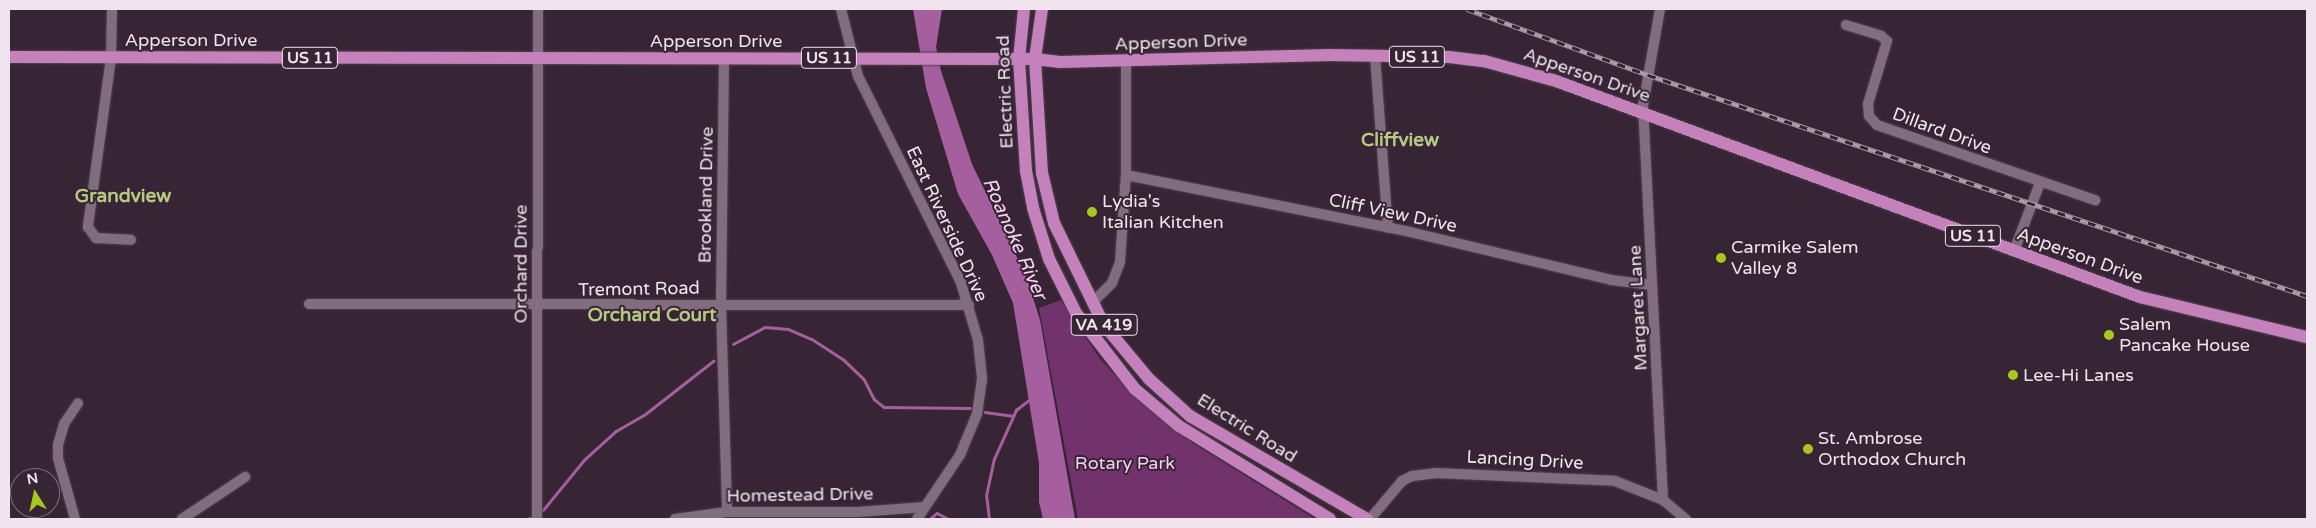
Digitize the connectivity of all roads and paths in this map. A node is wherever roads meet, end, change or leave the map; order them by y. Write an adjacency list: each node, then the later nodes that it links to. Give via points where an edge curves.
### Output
1 (112, 9): 10 (street)
2 (538, 9): 11 (street, Orchard Drive)
3 (841, 9): 12 (street, East Riverside Drive)
4 (1024, 9): 14 (main road, Electric Road / VA 419)
5 (1042, 9): 15 (main road, Electric Road / VA 419)
6 (1660, 9): 17 (street, Margaret Lane, via 1643,98)
7 (1846, 25): 19 (street, Dillard Drive, via 1887,41 1868,104 1872,121)
8 (1374, 56): 16 (main road, Apperson Drive / US 11); 17 (main road, Apperson Drive / US 11, via 1449,57 1501,64); 21 (street)
9 (9, 57): 10 (main road, Apperson Drive / US 11)
10 (111, 58): 11 (main road, Apperson Drive / US 11); 22 (street, via 88,227 96,238)
11 (538, 58): 13 (main road, Apperson Drive / US 11); 29 (street, Orchard Drive)
12 (854, 58): 13 (main road, Apperson Drive / US 11); 14 (main road, Apperson Drive / US 11); 28 (street, East Riverside Drive, via 870,102 938,232)
13 (724, 59): 27 (street, Brookland Drive)
14 (1019, 59): 15 (main road, Apperson Drive / US 11); 41 (main road, Electric Road / VA 419, via 1021,122 1033,208 1060,285 1076,314 1135,389 1179,426)
15 (1035, 59): 16 (main road, Apperson Drive / US 11); 26 (main road, Electric Road / VA 419, via 1040,159 1049,205 1064,248)
16 (1126, 61): 18 (street)
17 (1644, 114): 23 (main road, Apperson Drive / US 11); 24 (street, Margaret Lane)
18 (1126, 175): 21 (street, Cliff View Drive); 26 (street, via 1125,220 1117,273)
19 (2040, 183): 20 (street, Dillard Drive); 23 (street)
20 (2095, 200)
21 (1388, 228): 24 (street, Cliff View Drive, via 1611,280)
22 (131, 240)
23 (2014, 251): 30 (main road, Apperson Drive / US 11, via 2140,296)
24 (1652, 284): 33 (street, Margaret Lane)
25 (309, 304): 29 (street, Tremont Road)
26 (1092, 304): 42 (main road, Electric Road / VA 419, via 1120,346 1149,380 1190,416)
27 (721, 305): 28 (street, Tremont Road); 29 (street, Tremont Road); 35 (street, Brookland Drive)
28 (969, 305): 34 (street, East Riverside Drive, via 981,361 977,414 960,454)
29 (538, 307): 38 (street, Orchard Drive)
30 (2307, 337)
31 (78, 403): 36 (street, via 64,424 58,446 58,458)
32 (245, 477): 37 (street)
33 (1663, 500): 42 (street, Lancing Drive, via 1615,481 1423,473 1412,476 1393,489); 43 (street, Lancing Drive)
34 (925, 507): 35 (street, Homestead Drive, via 848,512); 40 (street, East Riverside Drive)
35 (727, 512): 39 (street, Homestead Drive)
36 (75, 519)
37 (182, 519)
38 (537, 519)
39 (675, 519)
40 (917, 519)
41 (1330, 519)
42 (1368, 519)
43 (1686, 519)

